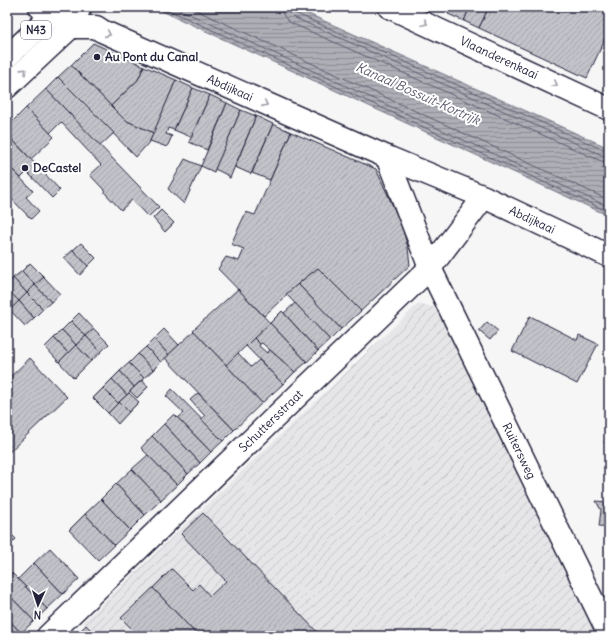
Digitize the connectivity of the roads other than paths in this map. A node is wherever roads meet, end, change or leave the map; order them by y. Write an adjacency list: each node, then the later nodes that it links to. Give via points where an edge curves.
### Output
1 (80, 7): 3 (street, N43)
2 (390, 7): 6 (street, Vlaanderenkaai, one-way to 6)
3 (57, 15): 4 (street, N43); 5 (street, N43, one-way to 3); 7 (street, Abdijkaai, one-way to 7, via 96,27)
4 (7, 57)
5 (7, 87)
6 (609, 109)
7 (387, 158): 8 (street, Abdijkaai); 10 (street)
8 (484, 197): 9 (street, Abdijkaai); 10 (street, Schuttersstraat)
9 (609, 256)
10 (430, 268): 11 (street, Ruitersweg); 12 (street, Schuttersstraat)
11 (609, 634)
12 (48, 636)

